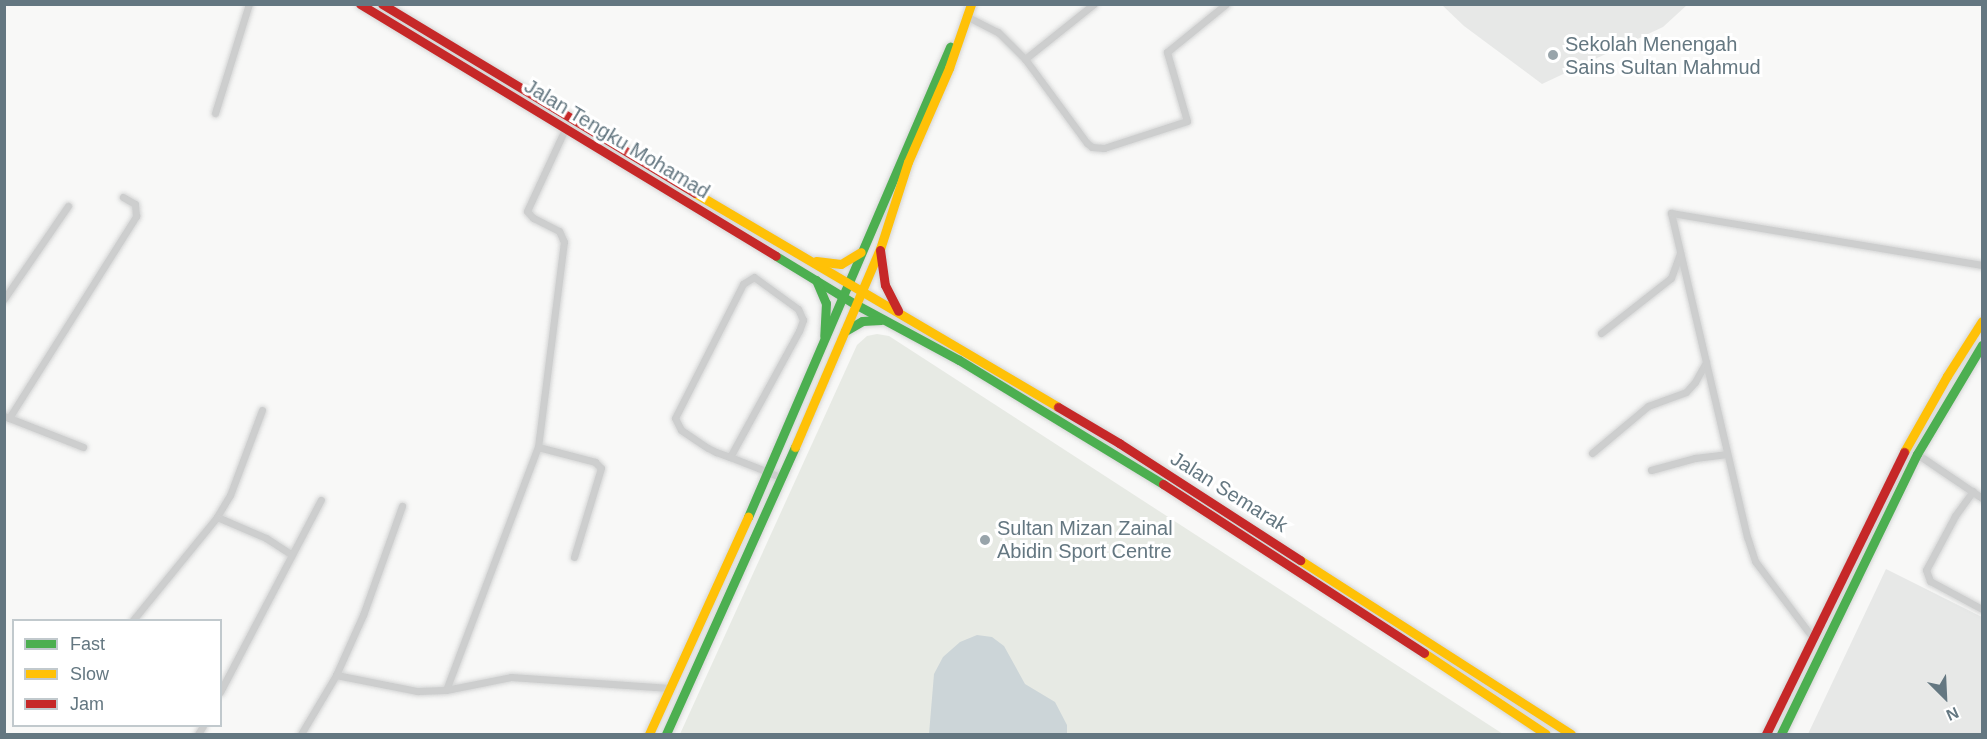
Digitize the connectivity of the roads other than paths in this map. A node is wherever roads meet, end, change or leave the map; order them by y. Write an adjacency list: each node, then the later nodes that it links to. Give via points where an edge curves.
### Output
1 (249, 4): 9 (street)
2 (360, 4): 10 (main road, Jalan Tengku Mohamad)
3 (382, 4): 16 (main road, Jalan Tengku Mohamad)
4 (971, 4): 7 (main road)
5 (1094, 4): 8 (street)
6 (1226, 4): 8 (street, via 1167,52 1187,121 1104,148 1087,143)
7 (964, 19): 8 (street, via 998,32); 13 (main road, via 949,68 908,162); 14 (main road)
8 (1025, 59)
9 (215, 113)
10 (565, 129): 18 (main road, Jalan Tengku Mohamad); 35 (street, via 527,211 559,231 564,242)
11 (123, 197): 33 (street, via 135,204 136,216)
12 (68, 206): 22 (street)
13 (880, 249): 20 (main road); 24 (main road, via 885,285)
14 (863, 251): 16 (main road, via 836,265); 19 (main road)
15 (1680, 253): 17 (street, via 1671,213); 28 (street, via 1671,278); 31 (street)
16 (799, 256): 19 (main road, Jalan Tengku Mohamad)
17 (1983, 265)
18 (816, 279): 21 (main road, Jalan Tengku Mohamad); 29 (main road, via 826,303)
19 (848, 282): 20 (main road, Jalan Tengku Mohamad); 21 (main road)
20 (861, 291): 23 (main road); 24 (main road, Jalan Semarak)
21 (842, 296): 23 (main road, Jalan Tengku Mohamad); 29 (main road)
22 (4, 299)
23 (855, 304): 25 (main road, Jalan Semarak); 27 (main road)
24 (900, 313): 61 (main road, Jalan Semarak, via 1128,449)
25 (887, 321): 27 (main road, via 862,321); 60 (main road, Jalan Semarak, via 959,360 1222,520)
26 (1983, 321): 52 (main road, via 1912,437)
27 (843, 332): 42 (main road)
28 (1601, 333)
29 (822, 344): 41 (main road)
30 (1982, 346): 38 (main road)
31 (1706, 362): 36 (street, via 1686,392 1648,406); 37 (street)
32 (262, 410): 47 (street, via 230,495)
33 (7, 417): 34 (street)
34 (83, 447)
35 (538, 447): 49 (street, via 595,462 601,468); 56 (street)
36 (1592, 453)
37 (1727, 454): 40 (street); 52 (street, via 1755,561)
38 (1917, 454): 43 (street); 63 (main road)
39 (730, 458): 39 (street, via 803,320 798,309 754,277 743,284 675,418 681,430); 41 (street)
40 (1651, 470)
41 (768, 472): 42 (street); 55 (main road)
42 (782, 478): 59 (main road)
43 (1973, 491): 44 (street); 50 (street, via 1926,570 1930,581)
44 (1983, 498)
45 (321, 500): 48 (street)
46 (402, 506): 53 (street, via 363,615)
47 (217, 517): 48 (street, via 266,538); 51 (street)
48 (292, 555): 54 (street)
49 (574, 557)
50 (1983, 609)
51 (135, 619)
52 (1814, 638): 62 (main road)
53 (336, 675): 56 (street, via 417,691); 57 (street)
54 (222, 688)
55 (670, 688): 56 (street, via 511,677); 58 (main road)
56 (446, 690)
57 (301, 735)
58 (649, 735)
59 (666, 735)
60 (1546, 735)
61 (1571, 735)
62 (1766, 735)
63 (1781, 735)

